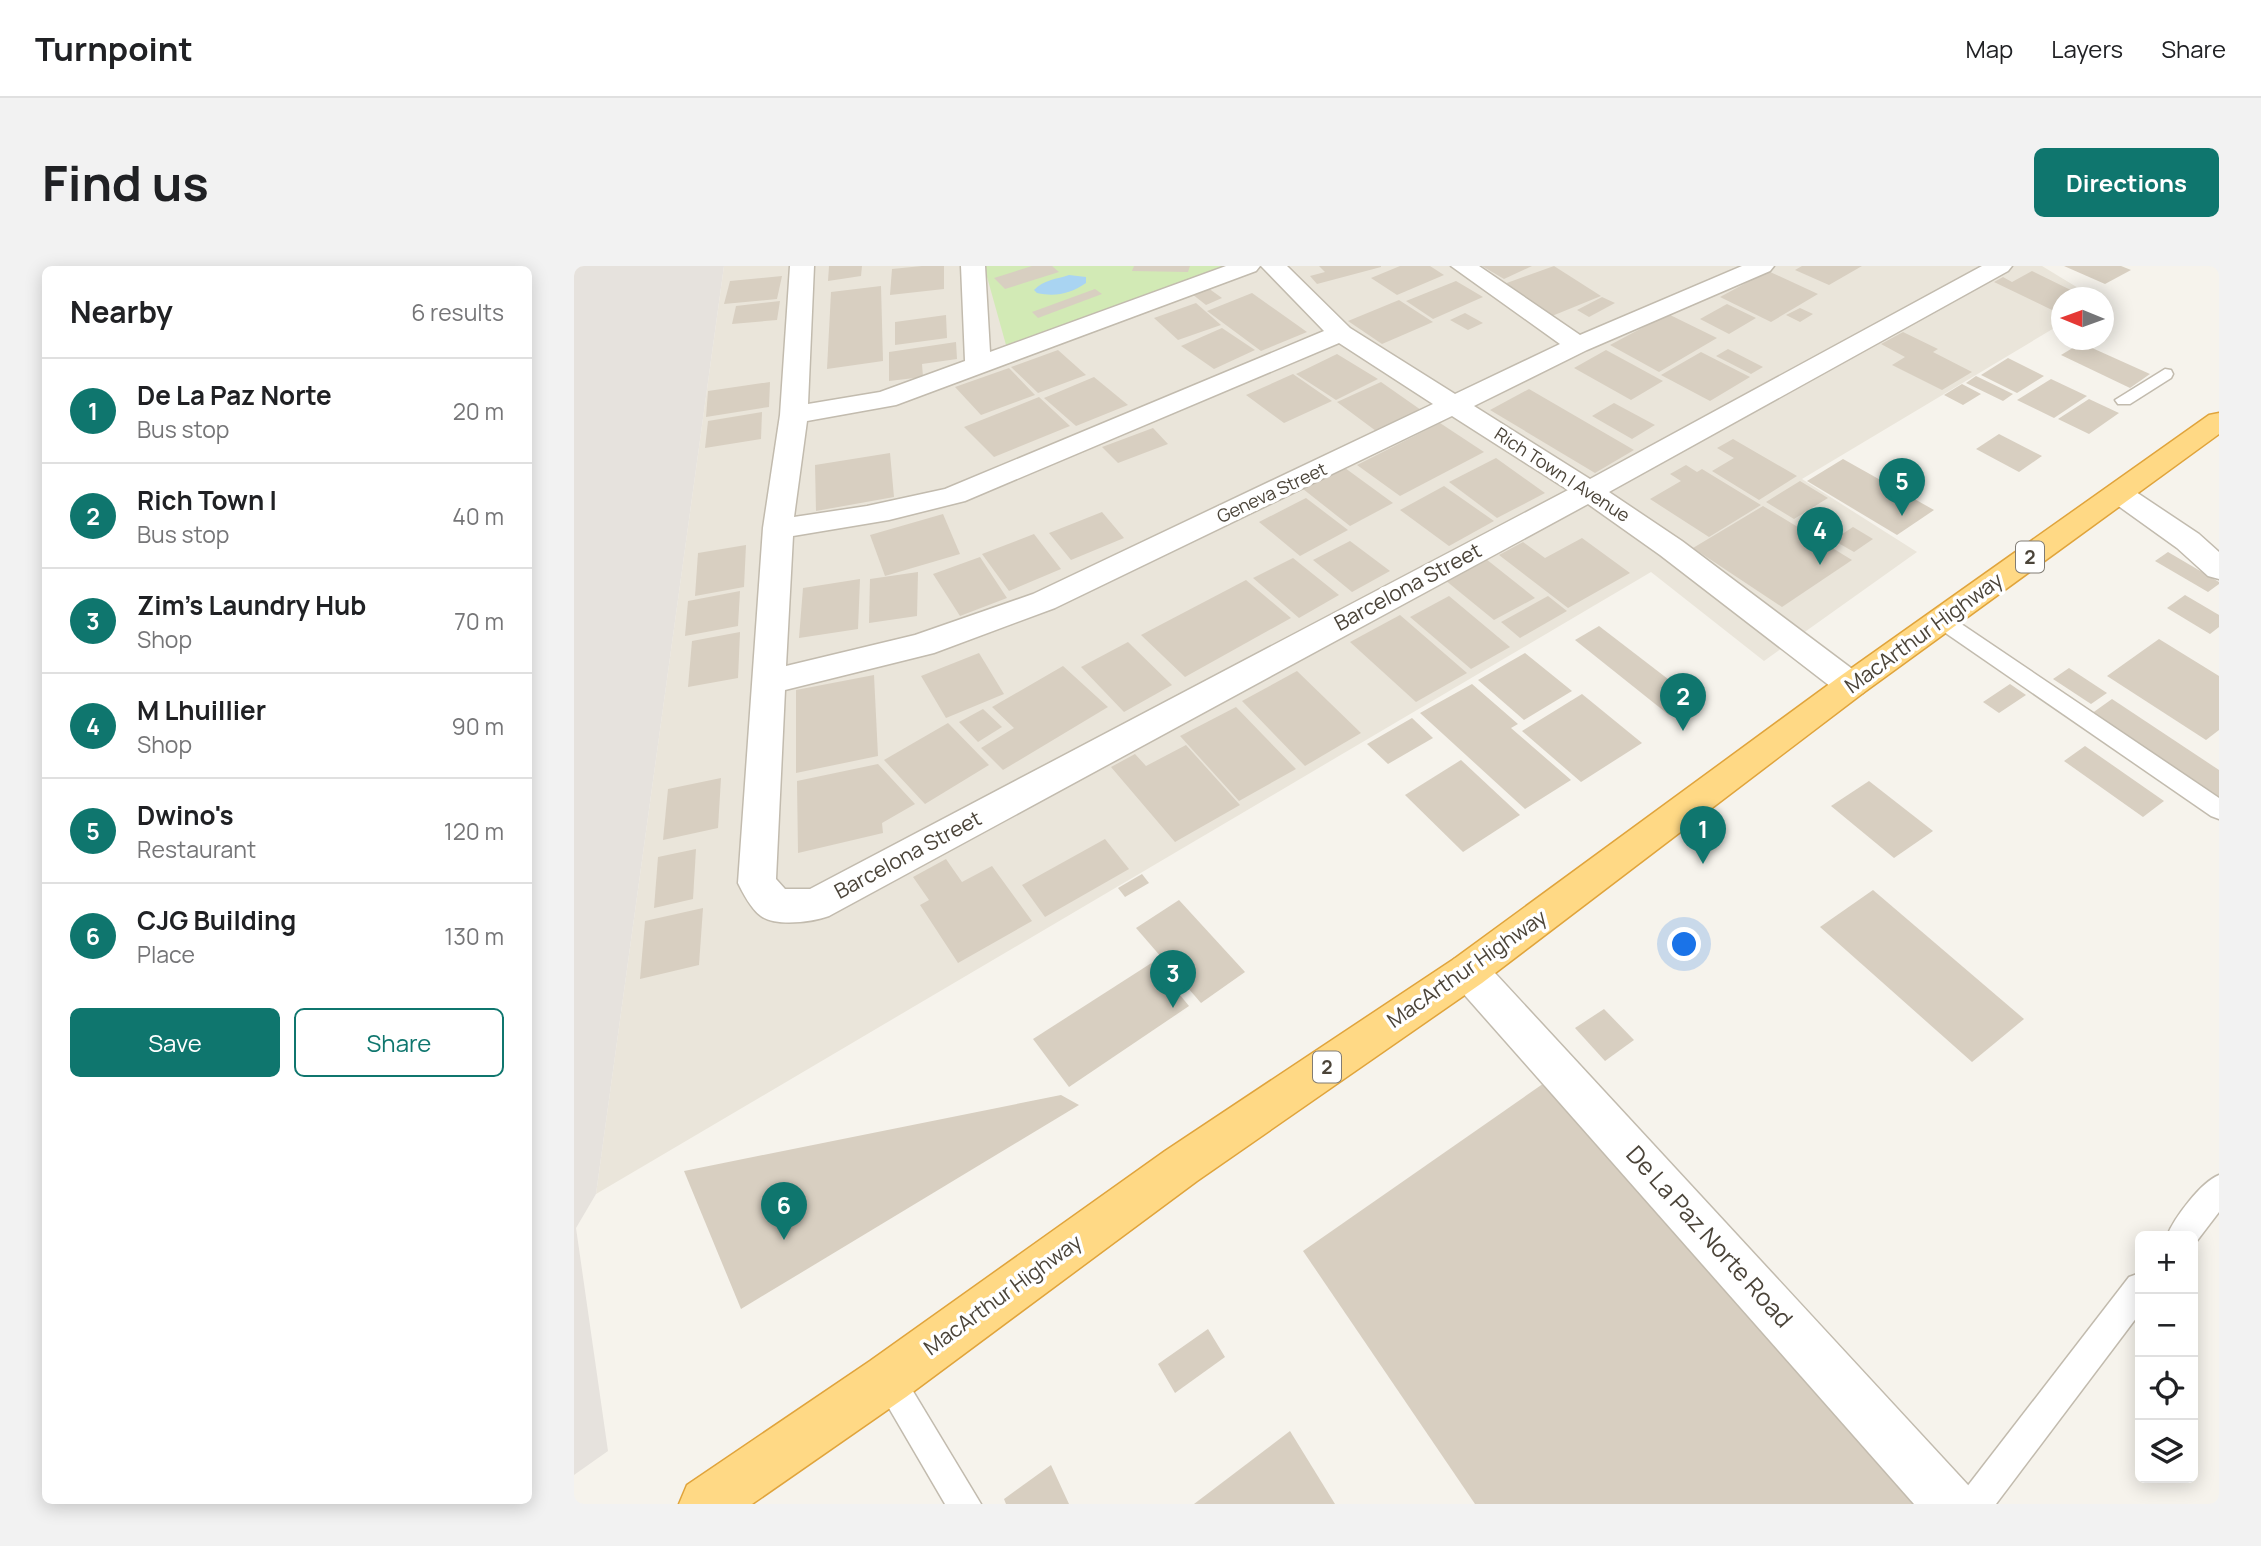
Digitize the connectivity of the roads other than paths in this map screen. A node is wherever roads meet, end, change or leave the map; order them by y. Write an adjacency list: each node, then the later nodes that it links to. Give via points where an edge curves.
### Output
1 (802, 266): 14 (street)
2 (973, 266): 10 (street)
3 (1248, 266): 10 (street)
4 (1273, 266): 8 (street, Rich Town I Avenue)
5 (1463, 266): 9 (street)
6 (1762, 266): 9 (street, Geneva Street)
7 (2000, 266): 16 (street, Barcelona Street)
8 (1341, 333): 13 (street, Rich Town I Avenue); 18 (street, via 955,495 858,518)
9 (1578, 345): 13 (street, Geneva Street)
10 (978, 366): 14 (street, via 886,399)
11 (2165, 374): 12 (lane)
12 (2124, 400)
13 (1456, 405): 16 (street, Rich Town I Avenue); 21 (street, Geneva Street, via 1044,601 922,645)
14 (794, 415): 18 (street)
15 (2219, 421): 17 (highway, MacArthur Highway / 2)
16 (1588, 491): 21 (street, Barcelona Street, via 815,905 775,905 757,883); 22 (street, Rich Town I Avenue)
17 (2120, 494): 19 (street, via 2188,541); 20 (highway, MacArthur Highway / 2)
18 (778, 528): 21 (street)
19 (2219, 569)
20 (1941, 620): 22 (highway, MacArthur Highway / 2); 23 (lane)
21 (768, 682)
22 (1851, 685): 24 (highway, MacArthur Highway / 2)
23 (2219, 810)
24 (1468, 971): 28 (highway, MacArthur Highway / 2, via 1181,1166); 31 (street, De La Paz Norte Road)
25 (2219, 1189): 26 (lane)
26 (2186, 1231)
27 (2136, 1294): 32 (lane)
28 (888, 1379): 29 (highway, MacArthur Highway / 2); 30 (lane)
29 (706, 1504)
30 (964, 1504)
31 (1949, 1504)
32 (1975, 1504)

